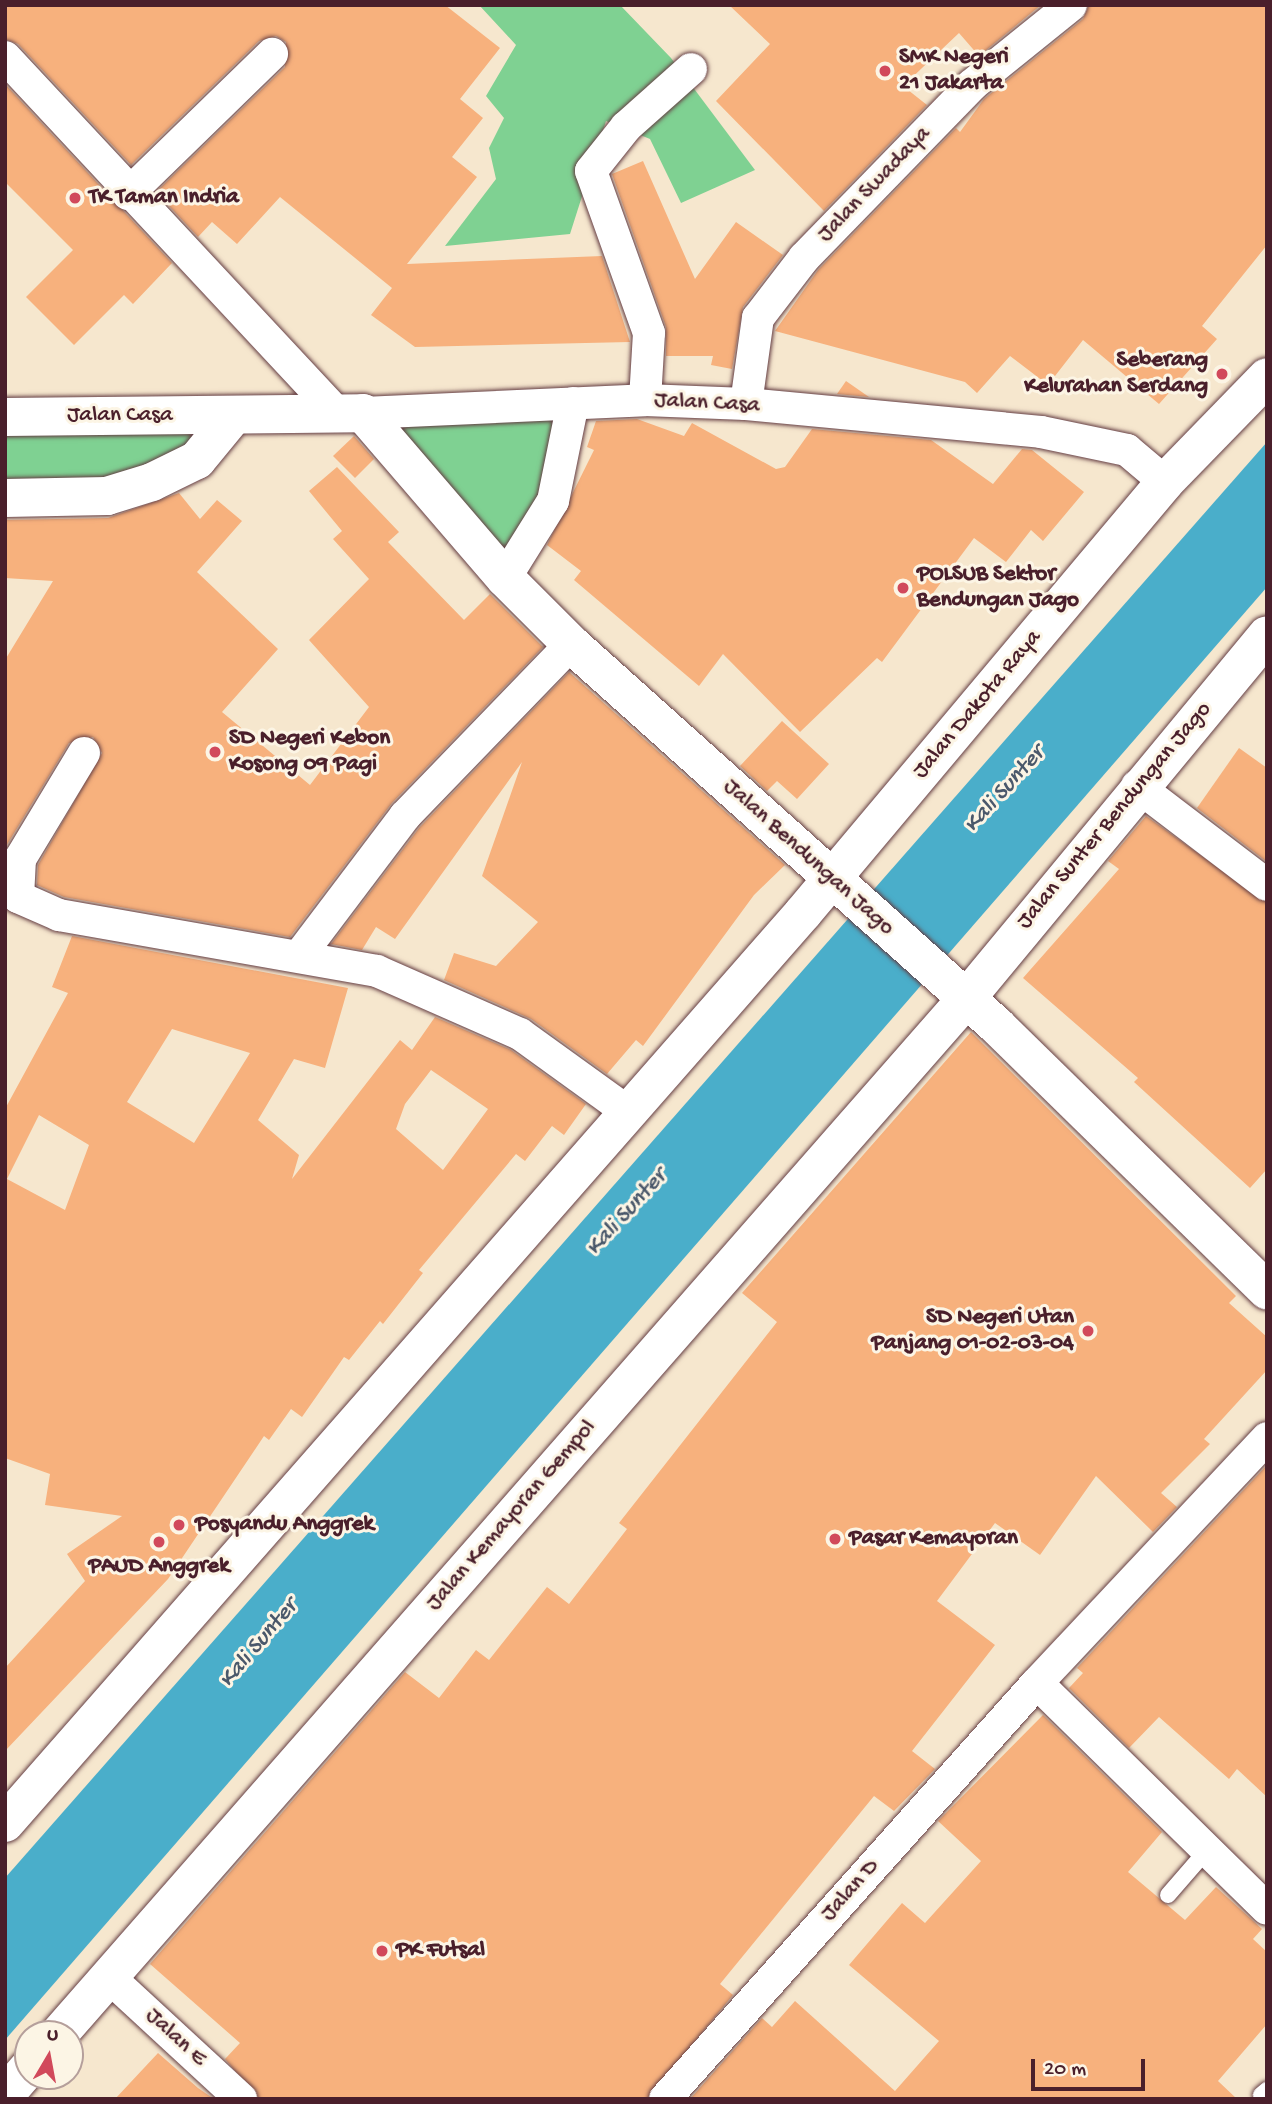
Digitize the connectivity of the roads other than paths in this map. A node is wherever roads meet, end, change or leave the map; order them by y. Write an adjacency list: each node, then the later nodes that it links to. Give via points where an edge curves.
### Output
1 (1070, 5): 9 (street, Jalan Swadaya, via 972,85 804,258 758,318)
2 (272, 54): 5 (street)
3 (5, 57): 5 (street)
4 (691, 69): 7 (street, via 626,127 591,171 649,333)
5 (128, 194): 10 (street, via 190,249)
6 (1267, 377): 13 (street, Jalan Dakota Raya)
7 (645, 400): 8 (street, Jalan Casa); 9 (street, Jalan Casa)
8 (573, 403): 10 (street, Jalan Casa); 15 (street, via 554,501)
9 (746, 404): 13 (street, Jalan Casa, via 1041,432 1127,450)
10 (350, 413): 11 (street, Jalan Casa); 15 (street, Jalan Bendungan Jago)
11 (234, 415): 12 (street, Jalan Casa); 14 (street, via 197,460 152,482 107,496)
12 (5, 417)
13 (1165, 482): 20 (street, Jalan Dakota Raya)
14 (5, 498)
15 (505, 578): 17 (street, Jalan Bendungan Jago)
16 (1267, 635): 19 (street, Jalan Sunter Bendungan Jago)
17 (571, 644): 20 (street, Jalan Bendungan Jago); 22 (street, via 405,816)
18 (84, 753): 22 (street, via 20,859 18,897 59,915)
19 (1137, 786): 21 (street); 23 (street, Jalan Sunter Bendungan Jago)
20 (836, 884): 23 (street, Jalan Bendungan Jago); 24 (street)
21 (1267, 885)
22 (300, 955): 24 (street, via 377,971 520,1034)
23 (966, 999): 25 (street, Jalan Bendungan Jago); 32 (street, Jalan Kemayoran Gempol)
24 (628, 1112): 28 (street)
25 (1267, 1290)
26 (1267, 1438): 27 (street, Jalan D)
27 (1037, 1683): 29 (street); 35 (street, Jalan D)
28 (5, 1823)
29 (1207, 1850): 30 (lane); 31 (street)
30 (1168, 1895)
31 (1267, 1909)
32 (109, 1977): 33 (street, Jalan Kemayoran Gempol); 34 (street, Jalan E)
33 (71, 2020)
34 (241, 2099)
35 (665, 2099)

